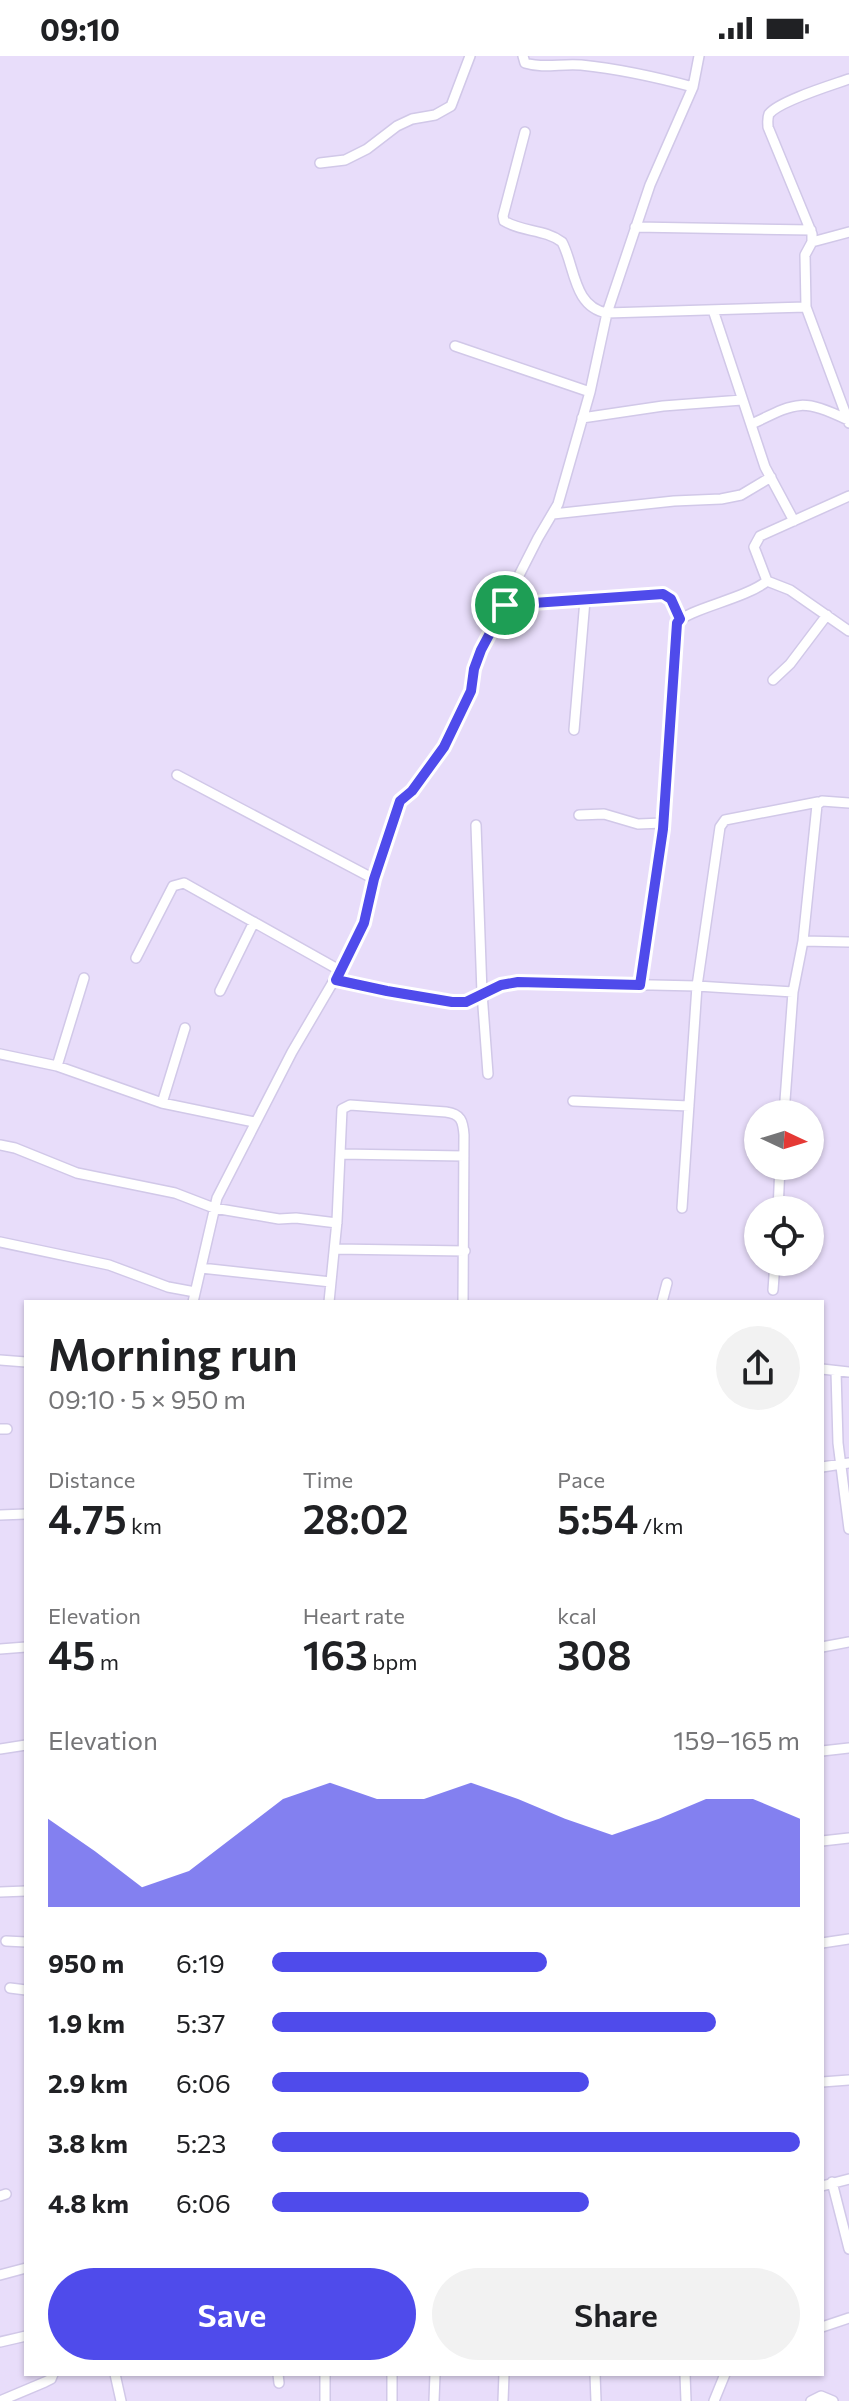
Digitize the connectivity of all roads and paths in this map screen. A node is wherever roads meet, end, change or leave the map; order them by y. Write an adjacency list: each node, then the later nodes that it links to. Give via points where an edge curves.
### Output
1 (470, 56): 9 (street, via 451,106 397,126 345,160)
2 (523, 56): 5 (street, via 533,66)
3 (617, 56): 5 (street)
4 (699, 56): 7 (street)
5 (613, 69): 7 (street)
6 (849, 79): 11 (street, via 792,100 767,120)
7 (693, 87): 10 (street)
8 (525, 132): 16 (street, via 504,221 562,242 587,302)
9 (320, 163)
10 (635, 227): 11 (street); 16 (street)
11 (811, 230): 13 (street)
12 (849, 232): 13 (street)
13 (812, 242): 14 (street, via 805,255)
14 (806, 307): 15 (street); 21 (street)
15 (713, 310): 16 (street); 19 (street)
16 (607, 313): 18 (street)
17 (455, 346): 18 (street)
18 (590, 392): 20 (street)
19 (742, 400): 20 (street); 22 (street)
20 (582, 418): 25 (street)
21 (848, 421): 22 (street, via 809,404 796,404)
22 (752, 424): 23 (street)
23 (771, 477): 25 (street, via 741,495 721,499); 26 (street)
24 (849, 496): 26 (street)
25 (553, 514): 29 (street)
26 (794, 521): 27 (street, via 756,541)
27 (767, 581): 30 (street); 31 (street)
28 (585, 600): 29 (street); 31 (street, via 663,594); 34 (street)
29 (505, 605): 41 (street, via 481,650 471,691 444,747 400,801)
30 (827, 615): 32 (street); 33 (street)
31 (680, 619): 39 (street)
32 (849, 631)
33 (773, 680)
34 (574, 730)
35 (177, 775): 41 (street)
36 (818, 802): 37 (street); 43 (street); 49 (street, via 722,822)
37 (849, 803)
38 (579, 815): 39 (street)
39 (663, 823): 48 (street)
40 (476, 825): 52 (street)
41 (374, 879): 46 (street, via 364,923)
42 (254, 922): 45 (street, via 187,884 175,884); 46 (street); 50 (street)
43 (803, 941): 44 (street); 51 (street)
44 (849, 942)
45 (136, 958)
46 (338, 975): 52 (street, via 387,991 452,1002 466,1002); 61 (street)
47 (84, 978): 55 (street)
48 (640, 985): 49 (street); 52 (street, via 518,982)
49 (697, 986): 51 (street); 60 (street)
50 (220, 991)
51 (793, 992): 57 (street)
52 (482, 993): 56 (street)
53 (185, 1028): 59 (street)
54 (0, 1054): 55 (street)
55 (57, 1066): 59 (street)
56 (488, 1074)
57 (785, 1100)
58 (573, 1101): 60 (street)
59 (162, 1103): 61 (street)
60 (689, 1106): 66 (street)
61 (254, 1122): 65 (street)
62 (0, 1145): 65 (street, via 77,1173 175,1193)
63 (340, 1154): 64 (street); 64 (street, via 342,1109 350,1105 456,1113 463,1123); 67 (street)
64 (464, 1156): 70 (street)
65 (214, 1208): 67 (street); 71 (street)
66 (682, 1208)
67 (337, 1223): 69 (street)
68 (0, 1242): 76 (street, via 109,1265)
69 (335, 1249): 70 (street); 73 (street)
70 (465, 1251): 78 (street)
71 (201, 1268): 73 (street); 76 (street)
72 (774, 1276): 75 (street)
73 (331, 1282): 77 (street)
74 (667, 1283): 79 (street)
75 (773, 1290)
76 (194, 1297)
77 (329, 1300)
78 (463, 1300)
79 (663, 1300)
80 (0, 1360): 81 (street)
81 (24, 1362)
82 (824, 1369): 83 (street)
83 (836, 1371): 84 (street); 85 (street)
84 (849, 1372)
85 (845, 1464): 86 (street); 89 (street)
86 (824, 1467)
87 (24, 1514): 88 (street)
88 (0, 1515)
89 (849, 1529)
90 (849, 1642): 92 (street)
91 (24, 1647): 93 (street)
92 (824, 1647)
93 (0, 1649)
94 (24, 1745): 96 (street)
95 (849, 1748): 97 (street)
96 (0, 1749)
97 (824, 1751)
98 (849, 1838): 99 (street)
99 (824, 1841)
100 (24, 1891): 101 (street)
101 (0, 1892)
102 (849, 1939): 105 (street)
103 (6, 1941): 104 (street)
104 (24, 1942)
105 (824, 1943)
106 (10, 1988): 107 (street)
107 (24, 1990)
108 (849, 2080): 109 (street)
109 (824, 2082)
110 (849, 2179): 111 (street)
111 (825, 2183): 112 (street)
112 (849, 2249)
113 (24, 2269): 114 (street)
114 (0, 2275)
115 (849, 2318): 116 (street)
116 (824, 2326)
117 (24, 2336): 118 (street)
118 (0, 2342)
119 (52, 2376): 128 (street)
120 (115, 2376): 130 (street)
121 (325, 2376): 131 (street)
122 (392, 2376): 132 (street)
123 (435, 2376): 133 (street)
124 (504, 2376): 134 (street)
125 (595, 2376): 135 (street)
126 (685, 2376): 136 (street)
127 (724, 2376): 137 (street)
128 (15, 2398): 129 (street)
129 (0, 2401)
130 (121, 2401)
131 (325, 2401)
132 (392, 2401)
133 (434, 2401)
134 (503, 2401)
135 (596, 2401)
136 (686, 2401)
137 (714, 2401)
138 (811, 2401): 139 (street, via 821,2396)
139 (833, 2401)

